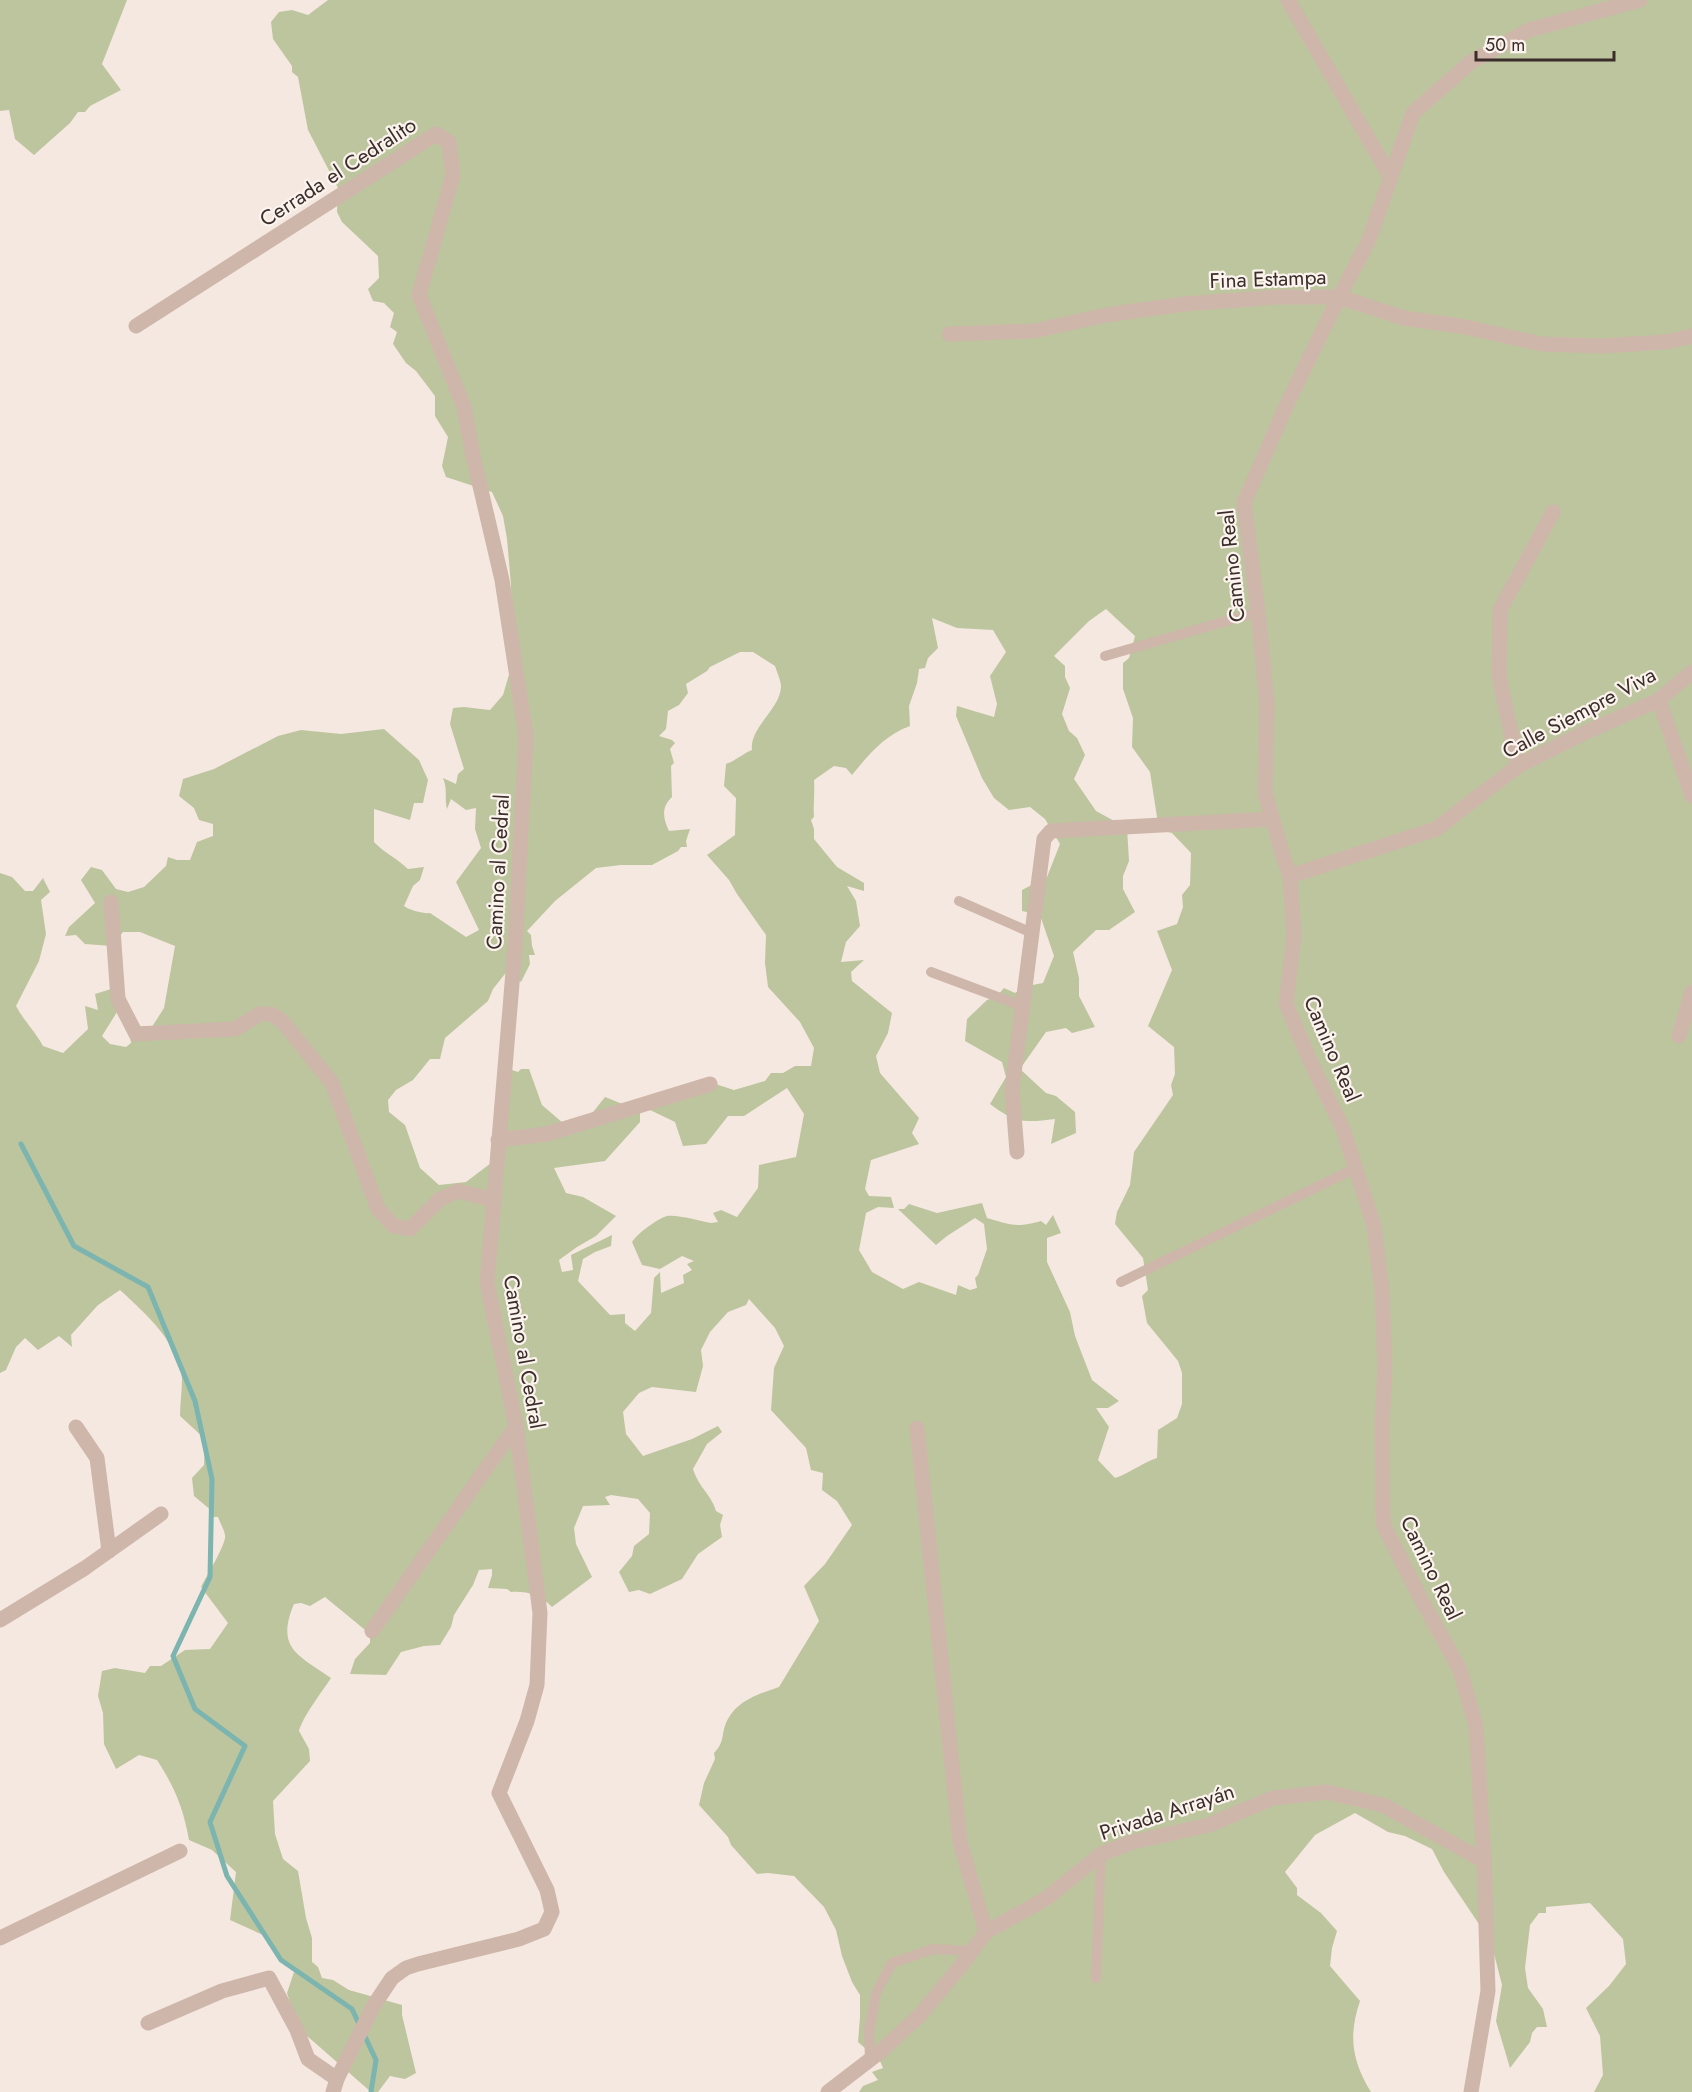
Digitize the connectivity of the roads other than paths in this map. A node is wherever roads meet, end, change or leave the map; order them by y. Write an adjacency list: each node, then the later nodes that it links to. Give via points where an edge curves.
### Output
1 (1288, 0): 3 (street)
2 (1640, 0): 3 (street, Camino Real, via 1529,30 1471,62 1413,113)
3 (1390, 176): 4 (street, Camino Real, via 1369,240)
4 (1339, 297): 6 (street, Fina Estampa, via 1184,303 1034,331); 7 (street, Fina Estampa, via 1404,318 1541,344 1601,346 1666,342); 10 (street, Camino Real, via 1244,503)
5 (136, 326): 8 (street, Cerrada el Cedralito, via 436,134 449,142 453,175 419,295)
6 (949, 334)
7 (1692, 336)
8 (464, 407): 26 (street, Camino al Cedral, via 502,580 526,736 515,948)
9 (1553, 512): 14 (street, via 1500,610 1499,676)
10 (1258, 612): 11 (lane); 16 (street, Camino Real, via 1267,703 1265,792)
11 (1105, 656)
12 (1692, 672): 13 (street, Calle Siempre Viva)
13 (1659, 700): 14 (street, Calle Siempre Viva); 15 (street)
14 (1518, 766): 17 (street, Calle Siempre Viva, via 1436,829)
15 (1692, 796)
16 (1272, 819): 17 (street, Camino Real); 20 (street, via 1051,831 1044,839)
17 (1290, 876): 28 (street, Camino Real, via 1294,935 1286,1004 1344,1129)
18 (959, 901): 20 (lane)
19 (111, 902): 29 (street, via 118,999 136,1034 235,1029 260,1014 271,1014 282,1021 332,1083 378,1209 394,1226 410,1229 440,1199 458,1191)
20 (1032, 933): 23 (street)
21 (931, 972): 23 (lane)
22 (1692, 992): 24 (street)
23 (1022, 1006): 27 (street, via 1012,1089)
24 (1679, 1036)
25 (710, 1084): 26 (street, via 547,1134)
26 (498, 1140): 29 (street, Camino al Cedral)
27 (1017, 1152)
28 (1356, 1168): 30 (lane); 40 (street, Camino Real, via 1374,1226 1382,1292 1383,1524 1460,1670 1476,1726)
29 (494, 1200): 31 (street, Camino al Cedral, via 487,1283)
30 (1121, 1282)
31 (516, 1426): 37 (street); 47 (street, Camino al Cedral, via 540,1613 537,1685 499,1792 547,1890 552,1912 544,1929 406,1968 392,1978)
32 (76, 1427): 35 (street, via 97,1458)
33 (917, 1428): 41 (street, via 960,1842)
34 (161, 1514): 35 (street)
35 (109, 1551): 36 (street)
36 (0, 1620)
37 (372, 1630)
38 (180, 1851): 42 (street)
39 (1101, 1854): 40 (street, Privada Arrayán, via 1133,1842 1209,1825 1273,1798 1327,1792 1383,1805); 41 (street, Privada Arrayán, via 1047,1898); 44 (lane)
40 (1484, 1861): 49 (street, Camino Real, via 1488,1991)
41 (986, 1932): 43 (street, Privada Arrayán)
42 (0, 1938)
43 (972, 1951): 46 (street, Privada Arrayán, via 920,2015); 46 (lane, via 933,1949 892,1963 876,1992 869,2032)
44 (1096, 1978)
45 (148, 2023): 47 (street, via 222,1991 269,1978 308,2059)
46 (870, 2059): 48 (street, Privada Arrayán)
47 (335, 2086)
48 (828, 2092)
49 (1471, 2092)

